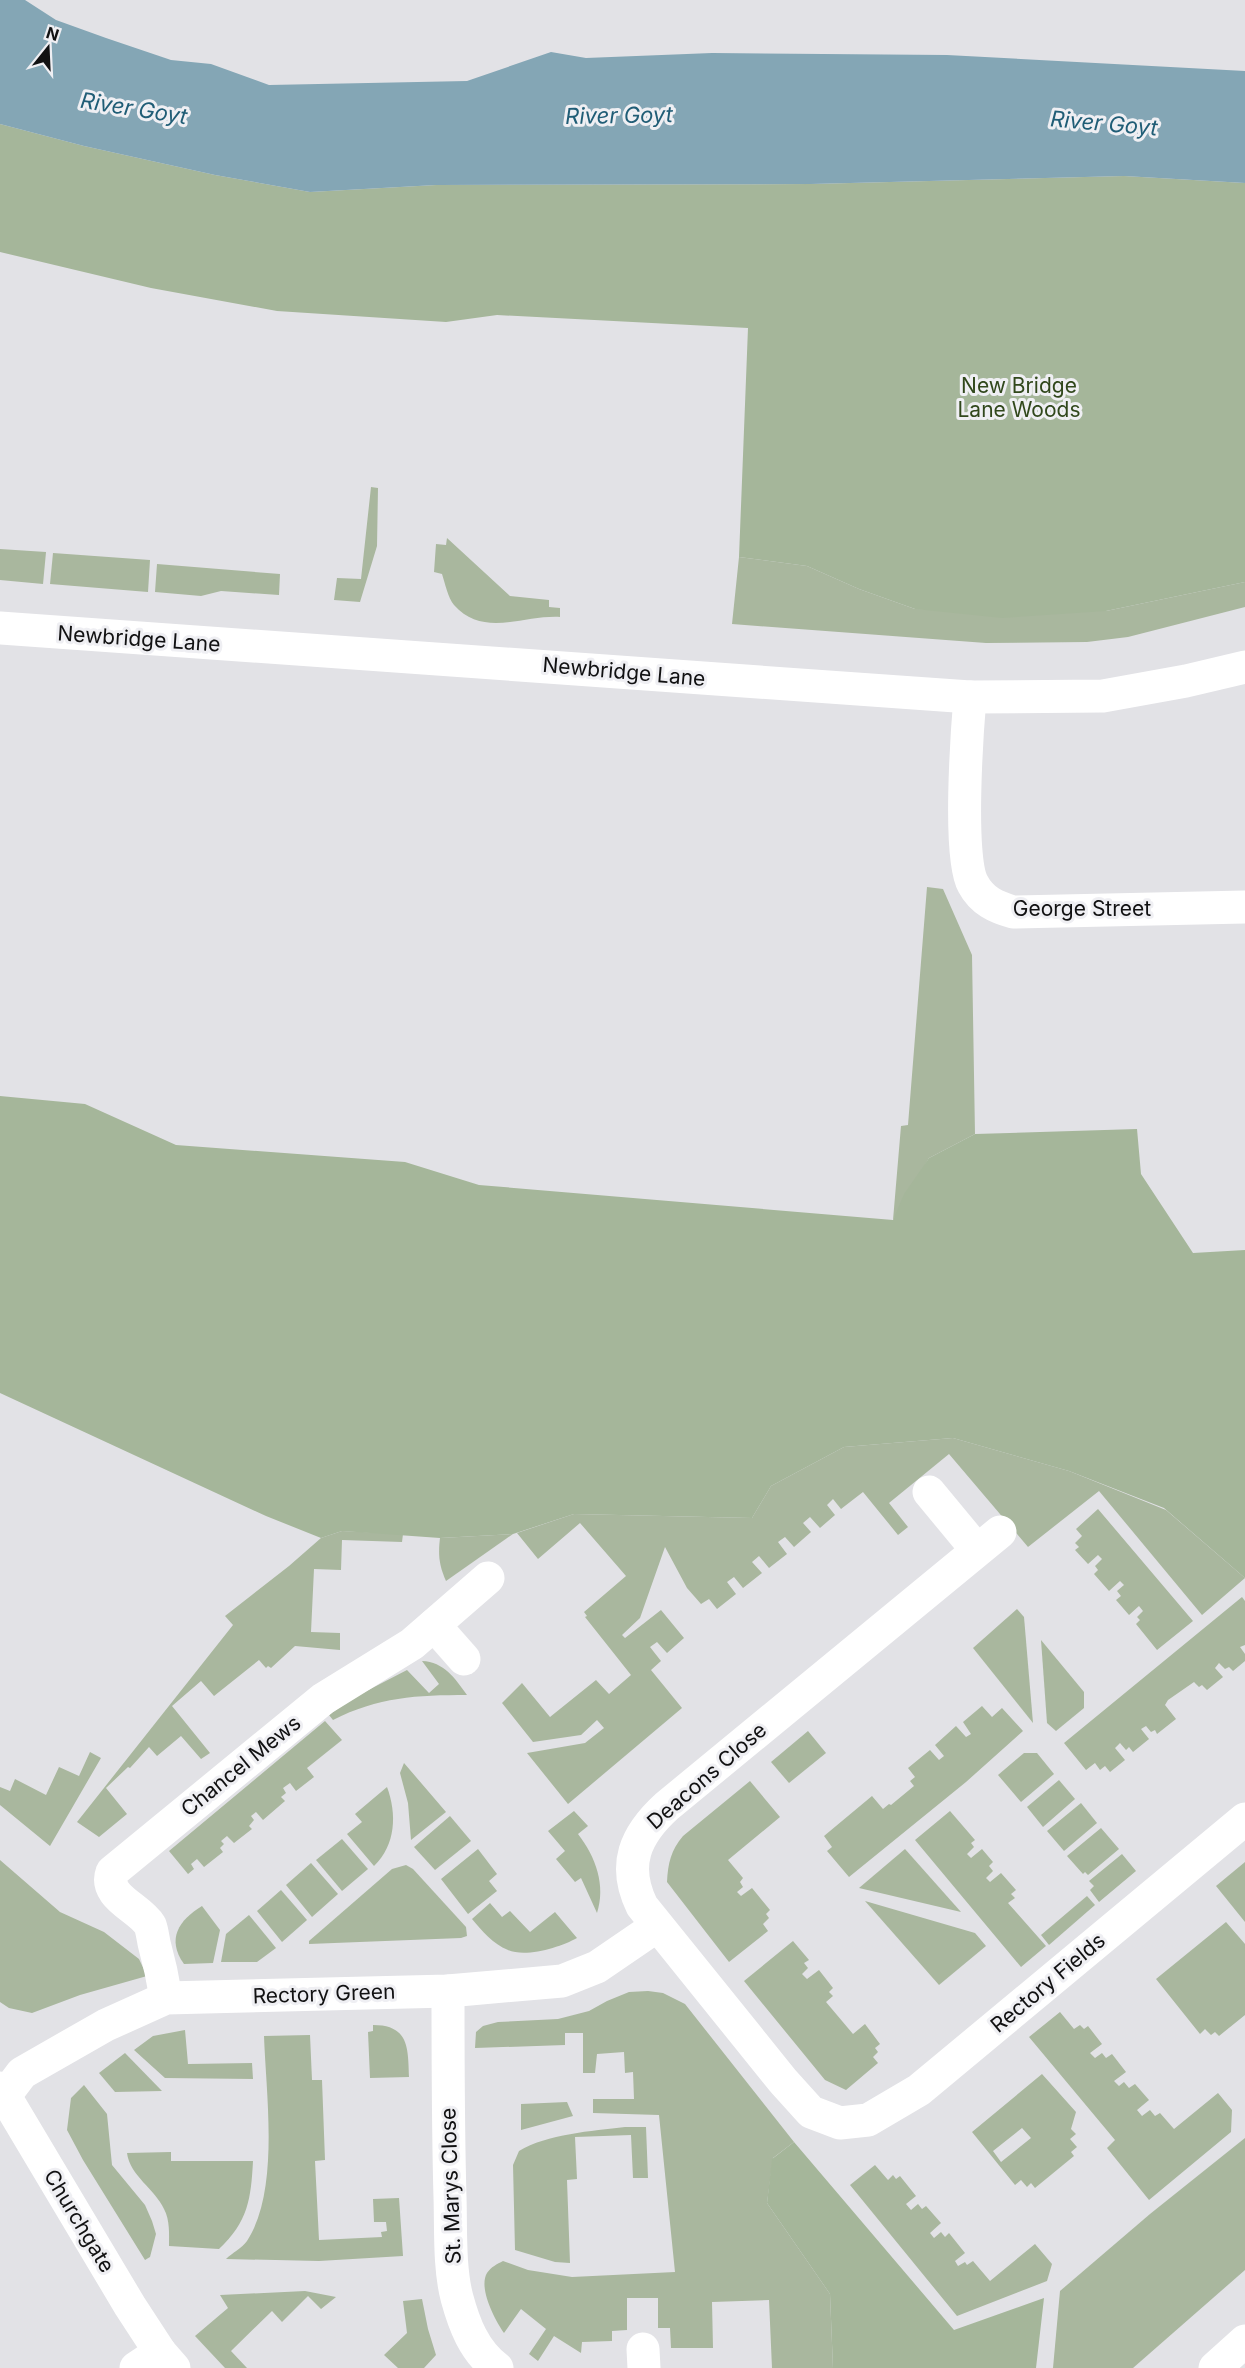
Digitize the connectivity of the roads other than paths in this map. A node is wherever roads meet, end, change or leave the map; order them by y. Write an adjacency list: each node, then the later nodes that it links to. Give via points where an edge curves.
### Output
1 (0, 628): 3 (street, Newbridge Lane)
2 (1245, 667): 3 (street, Newbridge Lane, via 1102,696)
3 (970, 697): 4 (street, George Street, via 966,863 973,885 991,905 1013,912)
4 (1245, 907)
5 (929, 1492): 10 (street, Deacons Close, via 989,1541 652,1819 639,1840 632,1870 635,1892)
6 (488, 1578): 7 (street, Chancel Mews)
7 (434, 1625): 8 (street); 12 (street, Chancel Mews, via 403,1651 323,1699 112,1872 111,1887 150,1925)
8 (464, 1659)
9 (1245, 1819): 14 (street, Rectory Fields, via 919,2090 868,2120)
10 (657, 1926): 11 (street, Rectory Green, via 597,1967 562,1982); 14 (street, Deacons Close, via 811,2112)
11 (448, 1991): 12 (street, Rectory Green); 17 (street, St. Marys Close, via 456,2295 476,2345)
12 (165, 1998): 13 (street, Rectory Green, via 106,2025 22,2073)
13 (1, 2095): 16 (street, Churchgate, via 130,2307)
14 (840, 2123)
15 (1245, 2341): 18 (street)
16 (157, 2363)
17 (497, 2368)
18 (1215, 2368)

